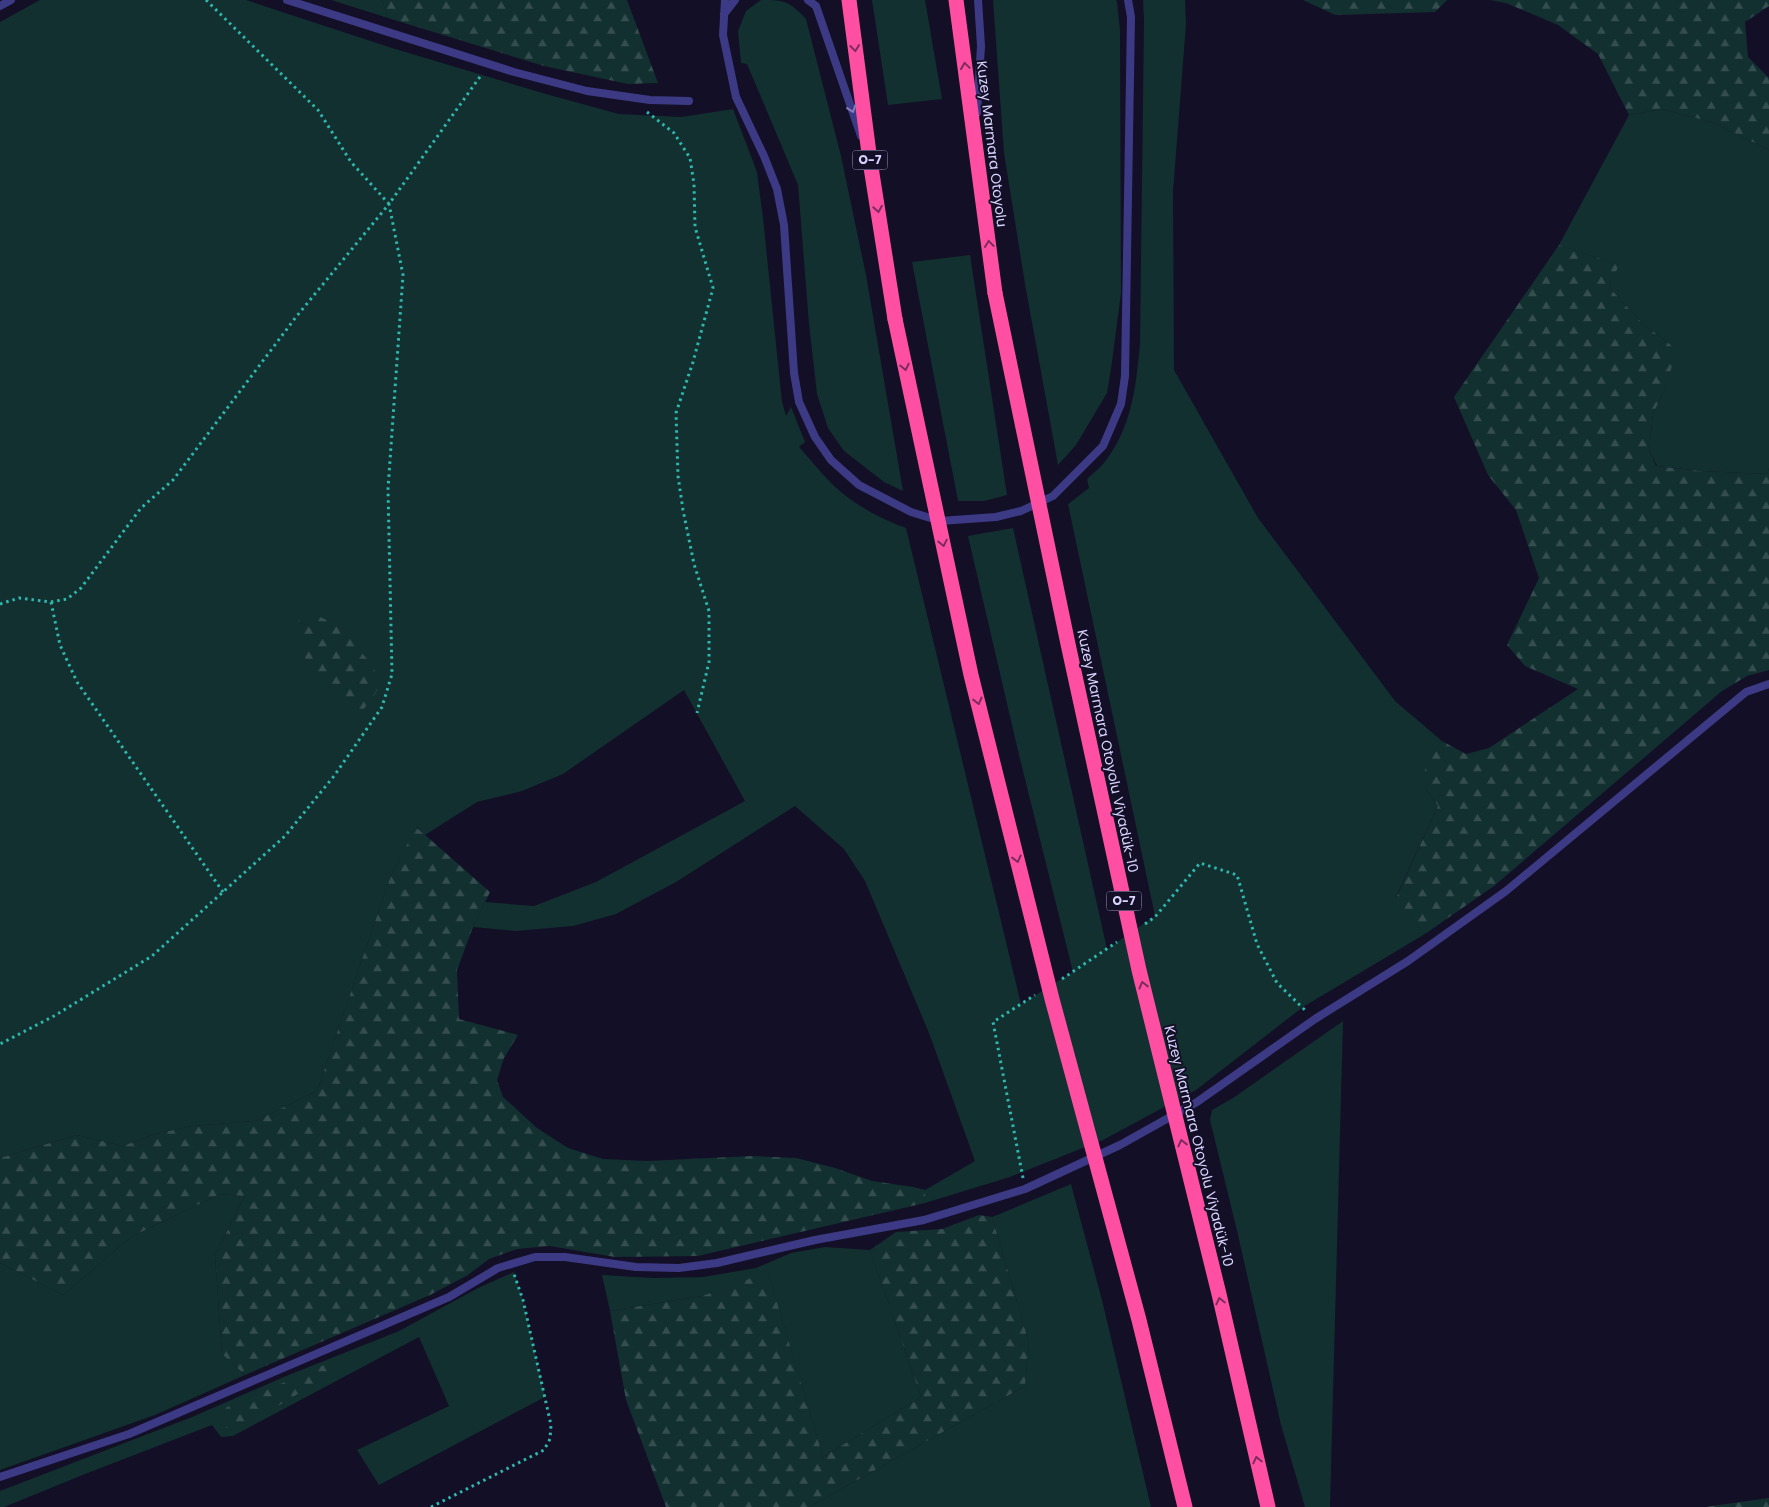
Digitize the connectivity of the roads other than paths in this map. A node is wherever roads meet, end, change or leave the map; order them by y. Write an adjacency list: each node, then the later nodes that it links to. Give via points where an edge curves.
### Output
1 (11, 0): 10 (lane)
2 (287, 0): 12 (lane, via 587,91 650,100)
3 (725, 0): 11 (lane)
4 (736, 0): 11 (lane)
5 (808, 0): 14 (lane, one-way to 14, via 816,6)
6 (849, 0): 14 (highway, O-7, one-way to 14)
7 (956, 0): 13 (highway, Kuzey Marmara Otoyolu / O-7, one-way to 7)
8 (978, 0): 13 (lane, via 981,46)
9 (1128, 0): 11 (lane, via 1131,17 1125,376 1121,404 1103,446 1053,496 1021,511 996,517 940,521 910,512 859,485 831,460 815,437 799,402 794,373 784,225 777,189 736,97 723,35)
10 (0, 6)
11 (724, 14)
12 (689, 101)
13 (975, 137): 15 (highway, Kuzey Marmara Otoyolu / O-7, one-way to 13)
14 (870, 161): 18 (highway, O-7, one-way to 18, bridge, via 895,319 971,675)
15 (995, 292): 19 (highway, Kuzey Marmara Otoyolu Viyadük-10 / O-7, one-way to 15, bridge, via 1139,970)
16 (1769, 684): 17 (lane, via 1746,692 1506,891 1408,961 1315,1020 1197,1102 1120,1145 1025,1188 924,1220 815,1240 717,1263 679,1268 636,1267 565,1257 535,1257 498,1268 449,1297 129,1434)
17 (0, 1477)
18 (1185, 1507)
19 (1268, 1507)

